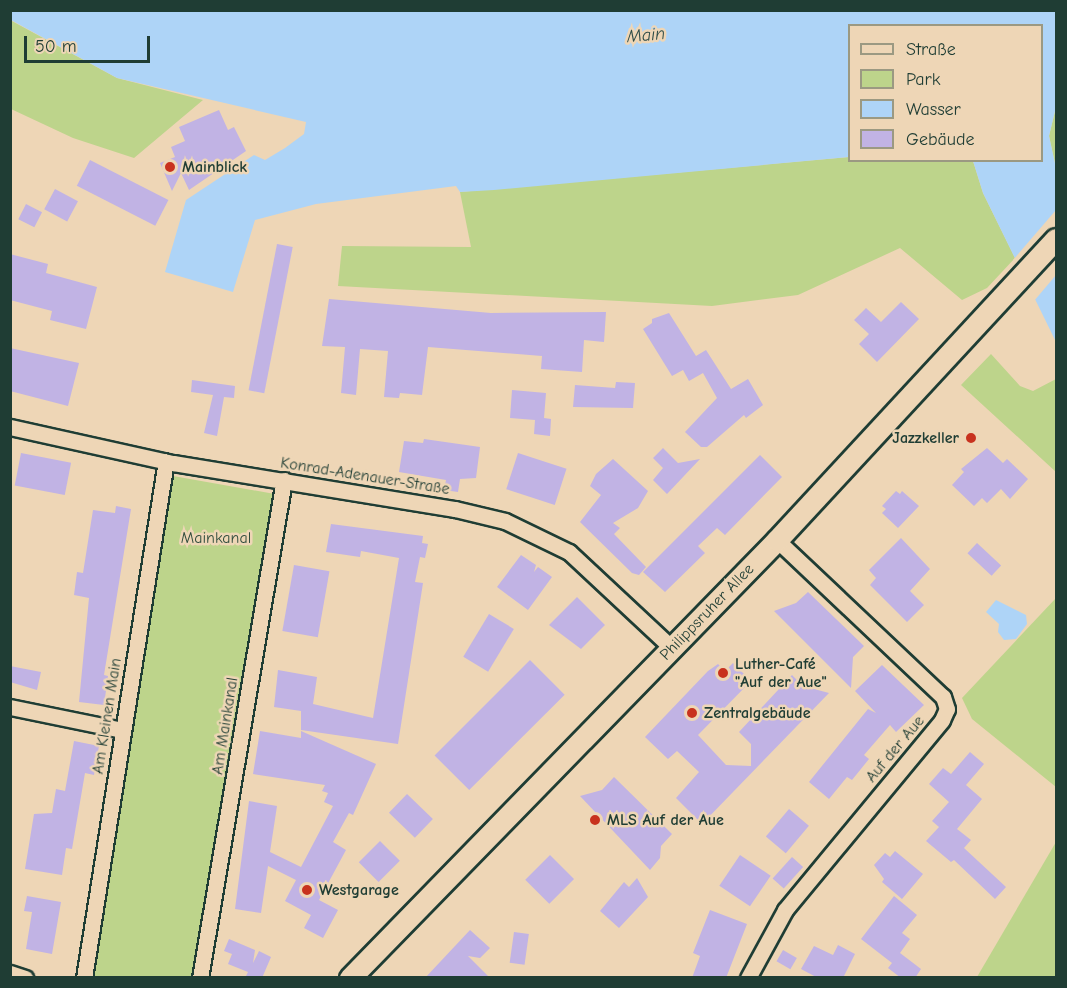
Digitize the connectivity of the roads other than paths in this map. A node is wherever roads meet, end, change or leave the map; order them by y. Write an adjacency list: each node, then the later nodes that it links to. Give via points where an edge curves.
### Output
1 (1056, 239): 5 (main road, Philippsruher Allee)
2 (10, 427): 3 (street, Konrad-Adenauer-Straße)
3 (166, 461): 4 (street, Konrad-Adenauer-Straße); 8 (street, Am Kleinen Main)
4 (285, 480): 6 (street, Konrad-Adenauer-Straße, via 481,514 542,536 581,562); 12 (street, Am Mainkanal)
5 (777, 540): 6 (main road, Philippsruher Allee); 14 (street, Auf der Aue, via 943,697 947,709 942,720 785,910)
6 (672, 648): 13 (main road, Philippsruher Allee)
7 (10, 707): 8 (street)
8 (122, 730): 11 (street, Am Kleinen Main)
9 (10, 973): 10 (street)
10 (25, 978)
11 (84, 978)
12 (200, 978)
13 (350, 978)
14 (748, 978)

